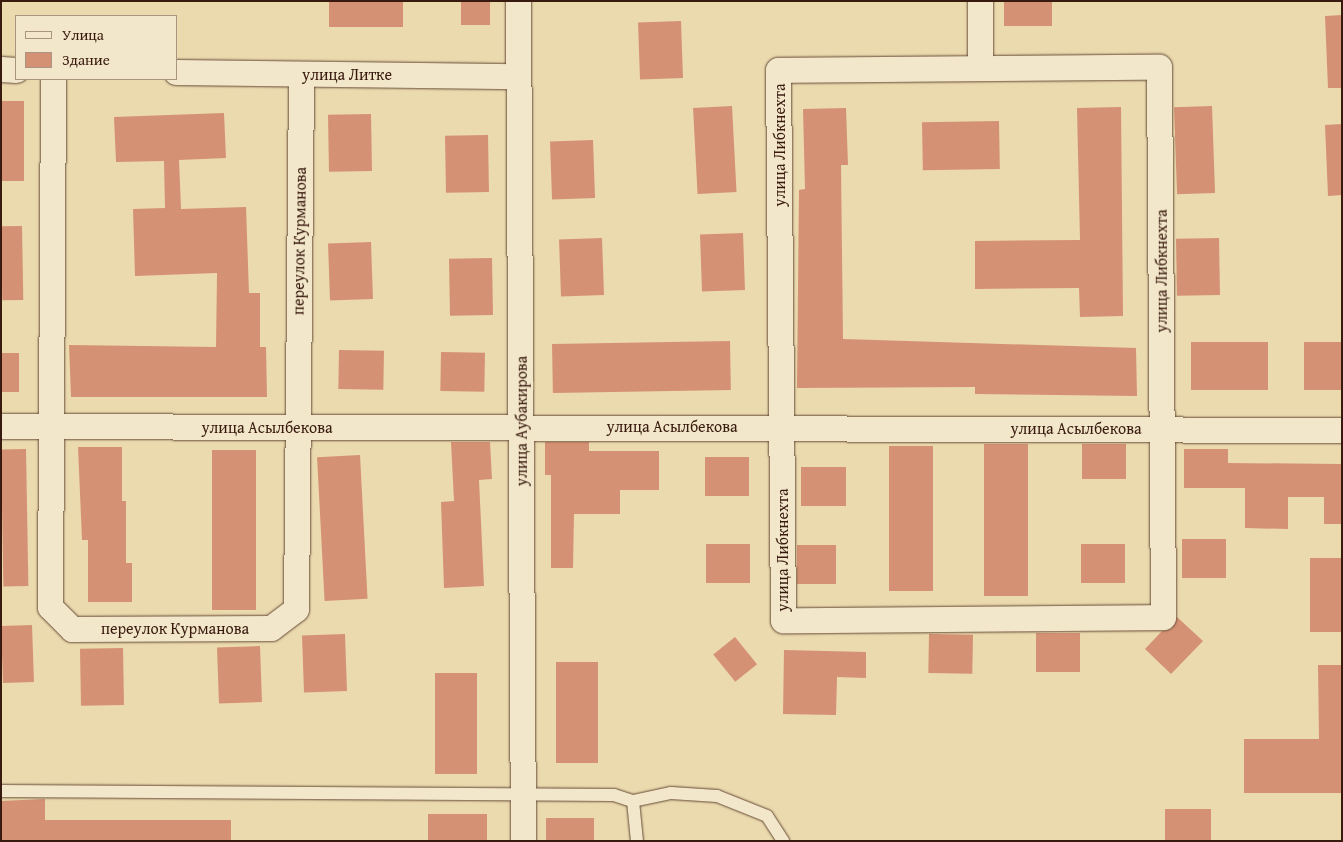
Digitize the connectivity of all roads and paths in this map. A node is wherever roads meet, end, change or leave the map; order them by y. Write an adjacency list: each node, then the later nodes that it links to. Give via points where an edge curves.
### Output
1 (518, 1): 8 (street, улица Аубакирова)
2 (980, 1): 3 (street)
3 (980, 68): 14 (street, улица Либкнехта, via 778,70); 15 (street, улица Либкнехта, via 1159,67)
4 (1, 70): 5 (street)
5 (15, 70)
6 (178, 72): 7 (street, улица Литке)
7 (301, 74): 8 (street, улица Литке); 13 (street, переулок Курманова)
8 (518, 76): 11 (street, улица Аубакирова)
9 (53, 80): 12 (street, переулок Курманова)
10 (1, 426): 12 (street, улица Асылбекова)
11 (521, 426): 13 (street, улица Асылбекова); 14 (street, улица Асылбекова); 18 (street, улица Аубакирова)
12 (52, 427): 13 (street, улица Асылбекова); 13 (street, переулок Курманова, via 50,607 72,629 271,628 296,609)
13 (297, 427)
14 (781, 427): 15 (street, улица Асылбекова); 15 (street, улица Либкнехта, via 783,620 1163,618)
15 (1162, 429): 16 (street, улица Асылбекова)
16 (1342, 430)
17 (1, 791): 18 (lane)
18 (523, 792): 19 (lane, via 614,796); 20 (street, улица Аубакирова)
19 (634, 801): 21 (lane); 22 (lane, via 671,793 717,796 767,816)
20 (523, 841)
21 (637, 841)
22 (783, 841)

